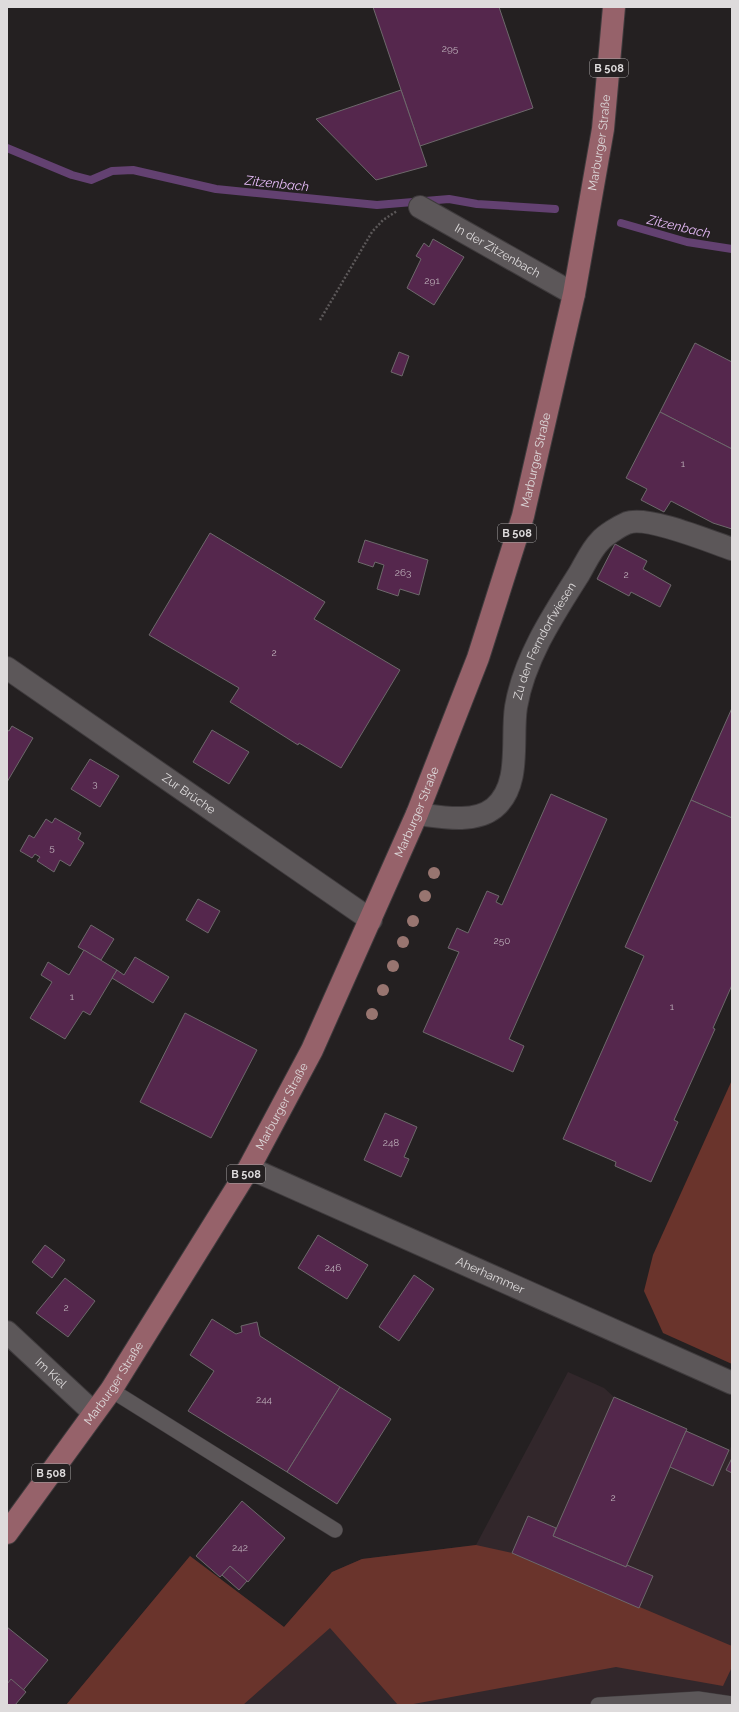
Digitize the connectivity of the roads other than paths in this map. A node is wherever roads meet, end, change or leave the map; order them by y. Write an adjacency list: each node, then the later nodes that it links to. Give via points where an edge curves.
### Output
1 (614, 7): 3 (main road, Marburger Straße / B 508, via 603,129)
2 (420, 208): 3 (street, In der Zitzenbach)
3 (574, 294): 6 (main road, Marburger Straße / B 508, via 523,516 478,658)
4 (732, 549): 6 (street, Zu den Ferndorfwiesen, via 659,524 628,522 600,540 556,610 525,671 516,708 513,763 507,792 493,808 470,818)
5 (7, 668): 7 (street, Zur Brüche)
6 (417, 814): 7 (main road, Marburger Straße / B 508)
7 (371, 920): 8 (main road, Marburger Straße / B 508, via 312,1050)
8 (249, 1168): 10 (street, Aherhammer); 11 (main road, Marburger Straße / B 508)
9 (7, 1332): 12 (street, Im Kiel)
10 (732, 1383)
11 (111, 1390): 12 (main road, Marburger Straße / B 508); 13 (lane)
12 (94, 1413): 14 (main road, Marburger Straße / B 508)
13 (335, 1530)
14 (7, 1533)
15 (694, 1702): 16 (lane); 17 (lane)
16 (732, 1704)
17 (598, 1705)

